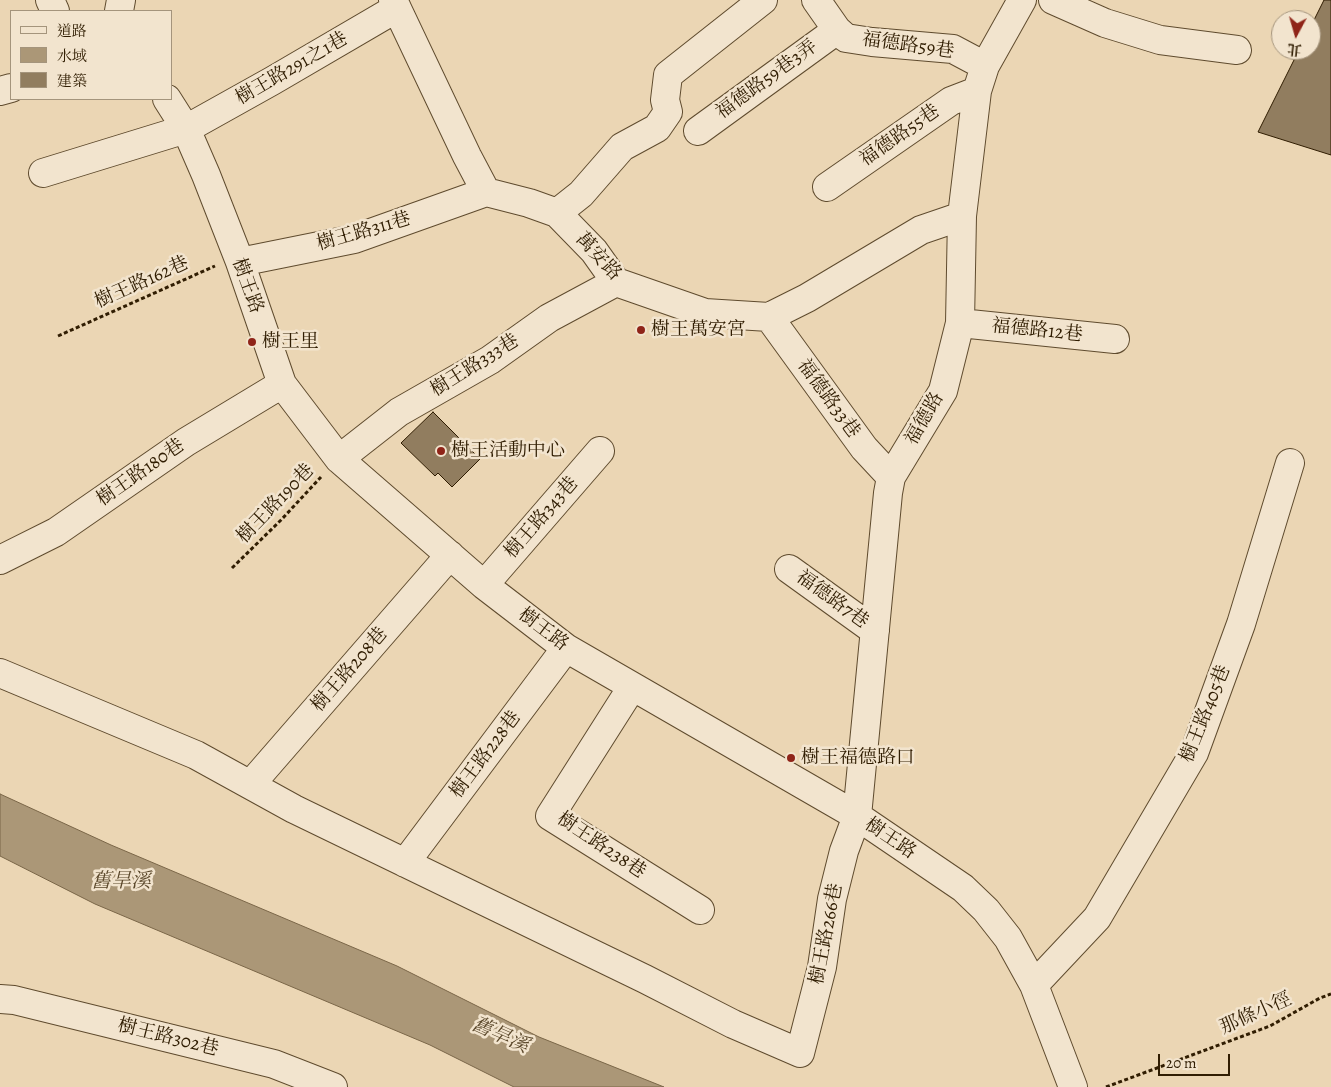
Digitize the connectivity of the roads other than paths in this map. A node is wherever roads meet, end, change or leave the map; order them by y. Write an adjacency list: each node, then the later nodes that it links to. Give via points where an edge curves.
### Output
1 (763, 0): 16 (street, via 668,75 665,100 668,112 657,128 622,147 581,194)
2 (816, 0): 6 (street, 福德路59巷)
3 (1022, 0): 8 (street, 福德路)
4 (1052, 0): 7 (street, via 1105,23 1160,40)
5 (395, 4): 11 (street, 樹王路291之1巷, via 272,82); 15 (street)
6 (837, 30): 8 (street, 福德路59巷, via 846,38 953,49); 12 (street, 福德路59巷3弄)
7 (1237, 50)
8 (985, 66): 9 (street, 福德路)
9 (977, 91): 14 (street, 福德路55巷, via 951,101); 17 (street, 福德路)
10 (167, 100): 11 (street, 樹王路)
11 (186, 129): 13 (street, 樹王路291之1巷); 18 (street, 樹王路)
12 (698, 131)
13 (43, 173)
14 (827, 187)
15 (486, 192): 16 (street, 萬安路); 18 (street, 樹王路311巷, via 354,239)
16 (557, 213): 19 (street, 萬安路, via 594,251)
17 (962, 216): 20 (street, via 921,230); 21 (street, 福德路)
18 (240, 262): 23 (street, 樹王路)
19 (616, 282): 20 (street, 萬安路, via 705,313); 25 (street, 樹王路333巷, via 549,318 490,360 399,412)
20 (769, 317): 27 (street, 福德路33巷, via 864,448)
21 (960, 323): 22 (street, 福德路12巷); 27 (street, 福德路, via 943,391)
22 (1115, 339)
23 (282, 384): 25 (street, 樹王路); 29 (street, 樹王路180巷, via 186,442 56,532)
24 (600, 451): 31 (street, 樹王路343巷)
25 (339, 458): 28 (street, 樹王路)
26 (1290, 463): 40 (street, 樹王路405巷, via 1241,624 1194,753 1097,918)
27 (891, 477): 32 (street, 福德路)
28 (450, 555): 31 (street, 樹王路); 36 (street, 樹王路208巷)
29 (0, 560)
30 (789, 569): 32 (street, 福德路7巷)
31 (484, 585): 33 (street, 樹王路)
32 (875, 631): 37 (street, 福德路)
33 (566, 648): 35 (street, 樹王路); 38 (street, 樹王路228巷)
34 (0, 673): 36 (street, via 196,755)
35 (632, 687): 37 (street, 樹王路); 39 (street, 樹王路238巷, via 550,816)
36 (251, 784): 38 (street, via 294,809)
37 (857, 816): 38 (street, 樹王路266巷, via 832,899 822,967 800,1053 733,1024); 40 (street, 樹王路, via 963,888 986,910 1008,938)
38 (405, 863)
39 (700, 910)
40 (1034, 986): 43 (street, 樹王路)
41 (0, 999): 42 (street, 樹王路302巷, via 274,1064)
42 (333, 1087)
43 (1073, 1087)

